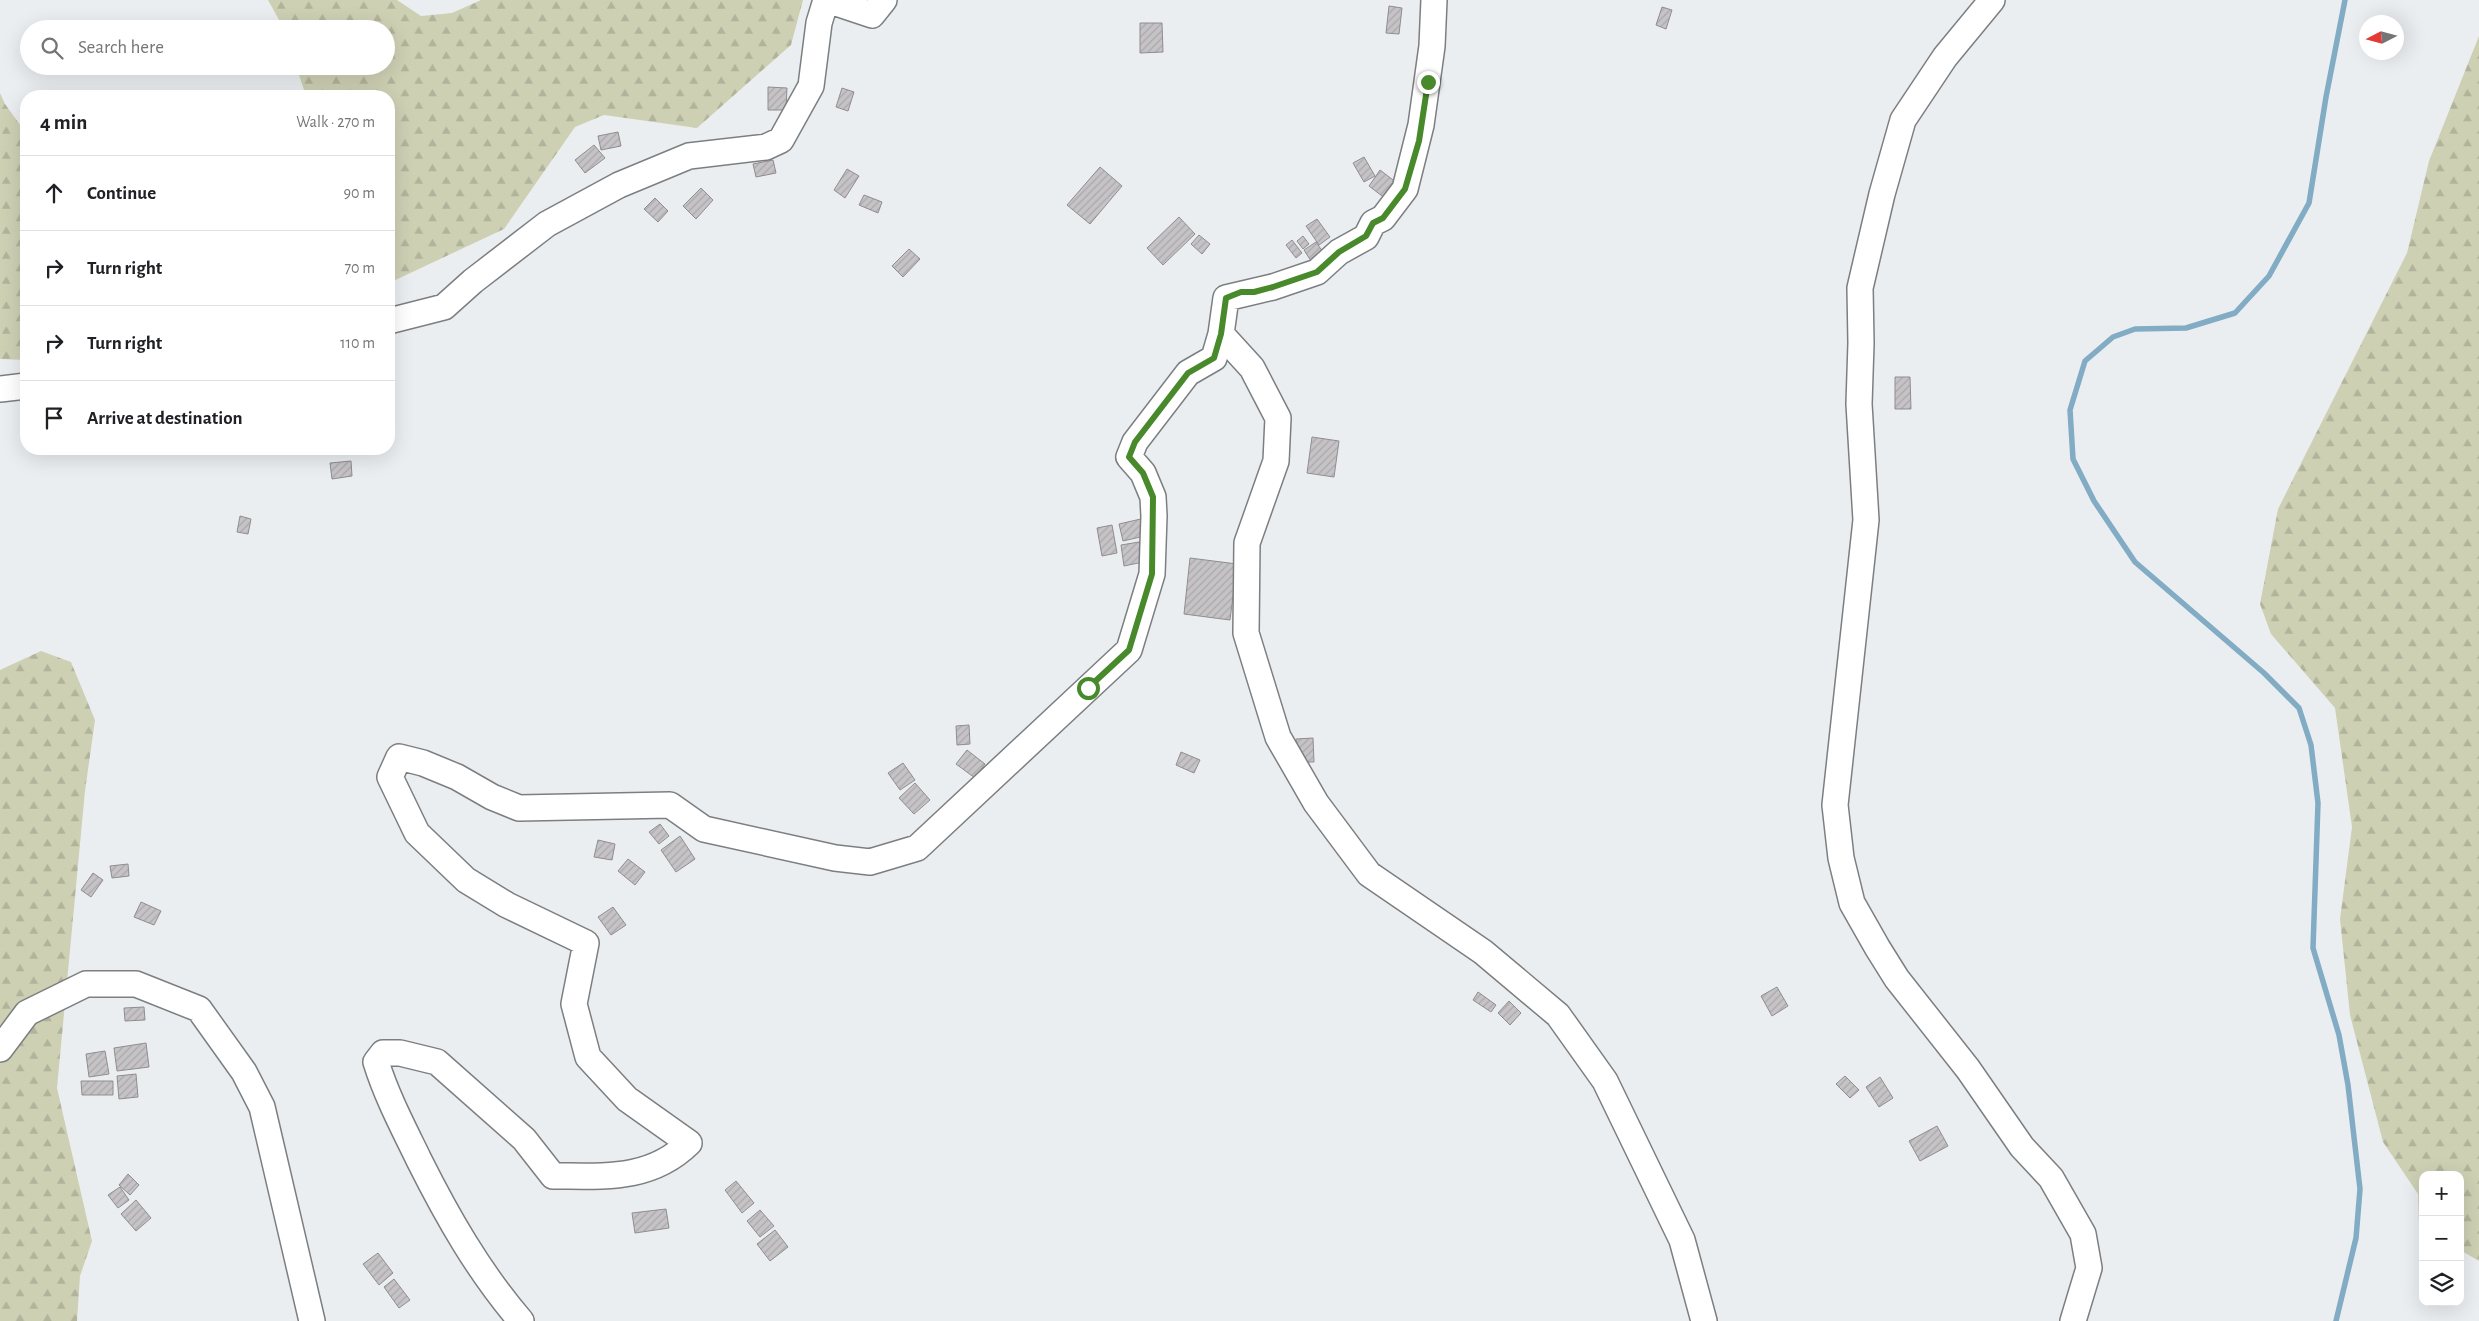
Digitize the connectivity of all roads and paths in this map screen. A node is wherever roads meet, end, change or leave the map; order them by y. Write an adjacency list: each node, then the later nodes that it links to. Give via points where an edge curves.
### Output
1 (826, 0): 2 (street, via 872,15); 5 (street, via 819,24 811,86 781,140 766,147 689,156 619,185 547,224 444,307)
2 (884, 0)
3 (1434, 0): 6 (street, via 1422,125 1405,189 1383,218 1373,223 1366,236 1339,252 1317,272 1226,298)
4 (1992, 0): 13 (street, via 1945,57 1903,120 1860,288 1859,404 1866,520 1835,805 1852,903 1872,939 2022,1148 2051,1178 2083,1234 2089,1268)
5 (395, 319)
6 (1221, 334): 11 (street, via 1214,358 1188,373 1135,442 1129,457 1143,473 1153,497 1154,516 1152,574 1129,650 917,848 870,862 835,858 704,829 670,805 519,808 458,777 399,757 390,777 417,833 466,880 507,905 586,943 574,1004 588,1057 627,1099 689,1143 674,1158 652,1169 606,1176 553,1176 524,1139 437,1062 400,1053 383,1054 376,1062 386,1094 448,1219 486,1278); 12 (street, via 1252,368 1278,418 1276,461 1247,543 1246,632 1278,737 1316,803 1369,874 1483,952 1558,1015 1605,1081 1682,1240)
7 (20, 387): 8 (street)
8 (0, 389)
9 (0, 1049): 10 (street, via 28,1013 86,984 136,984 199,1009 244,1072 262,1108)
10 (312, 1321)
11 (521, 1321)
12 (1704, 1321)
13 (2073, 1321)

